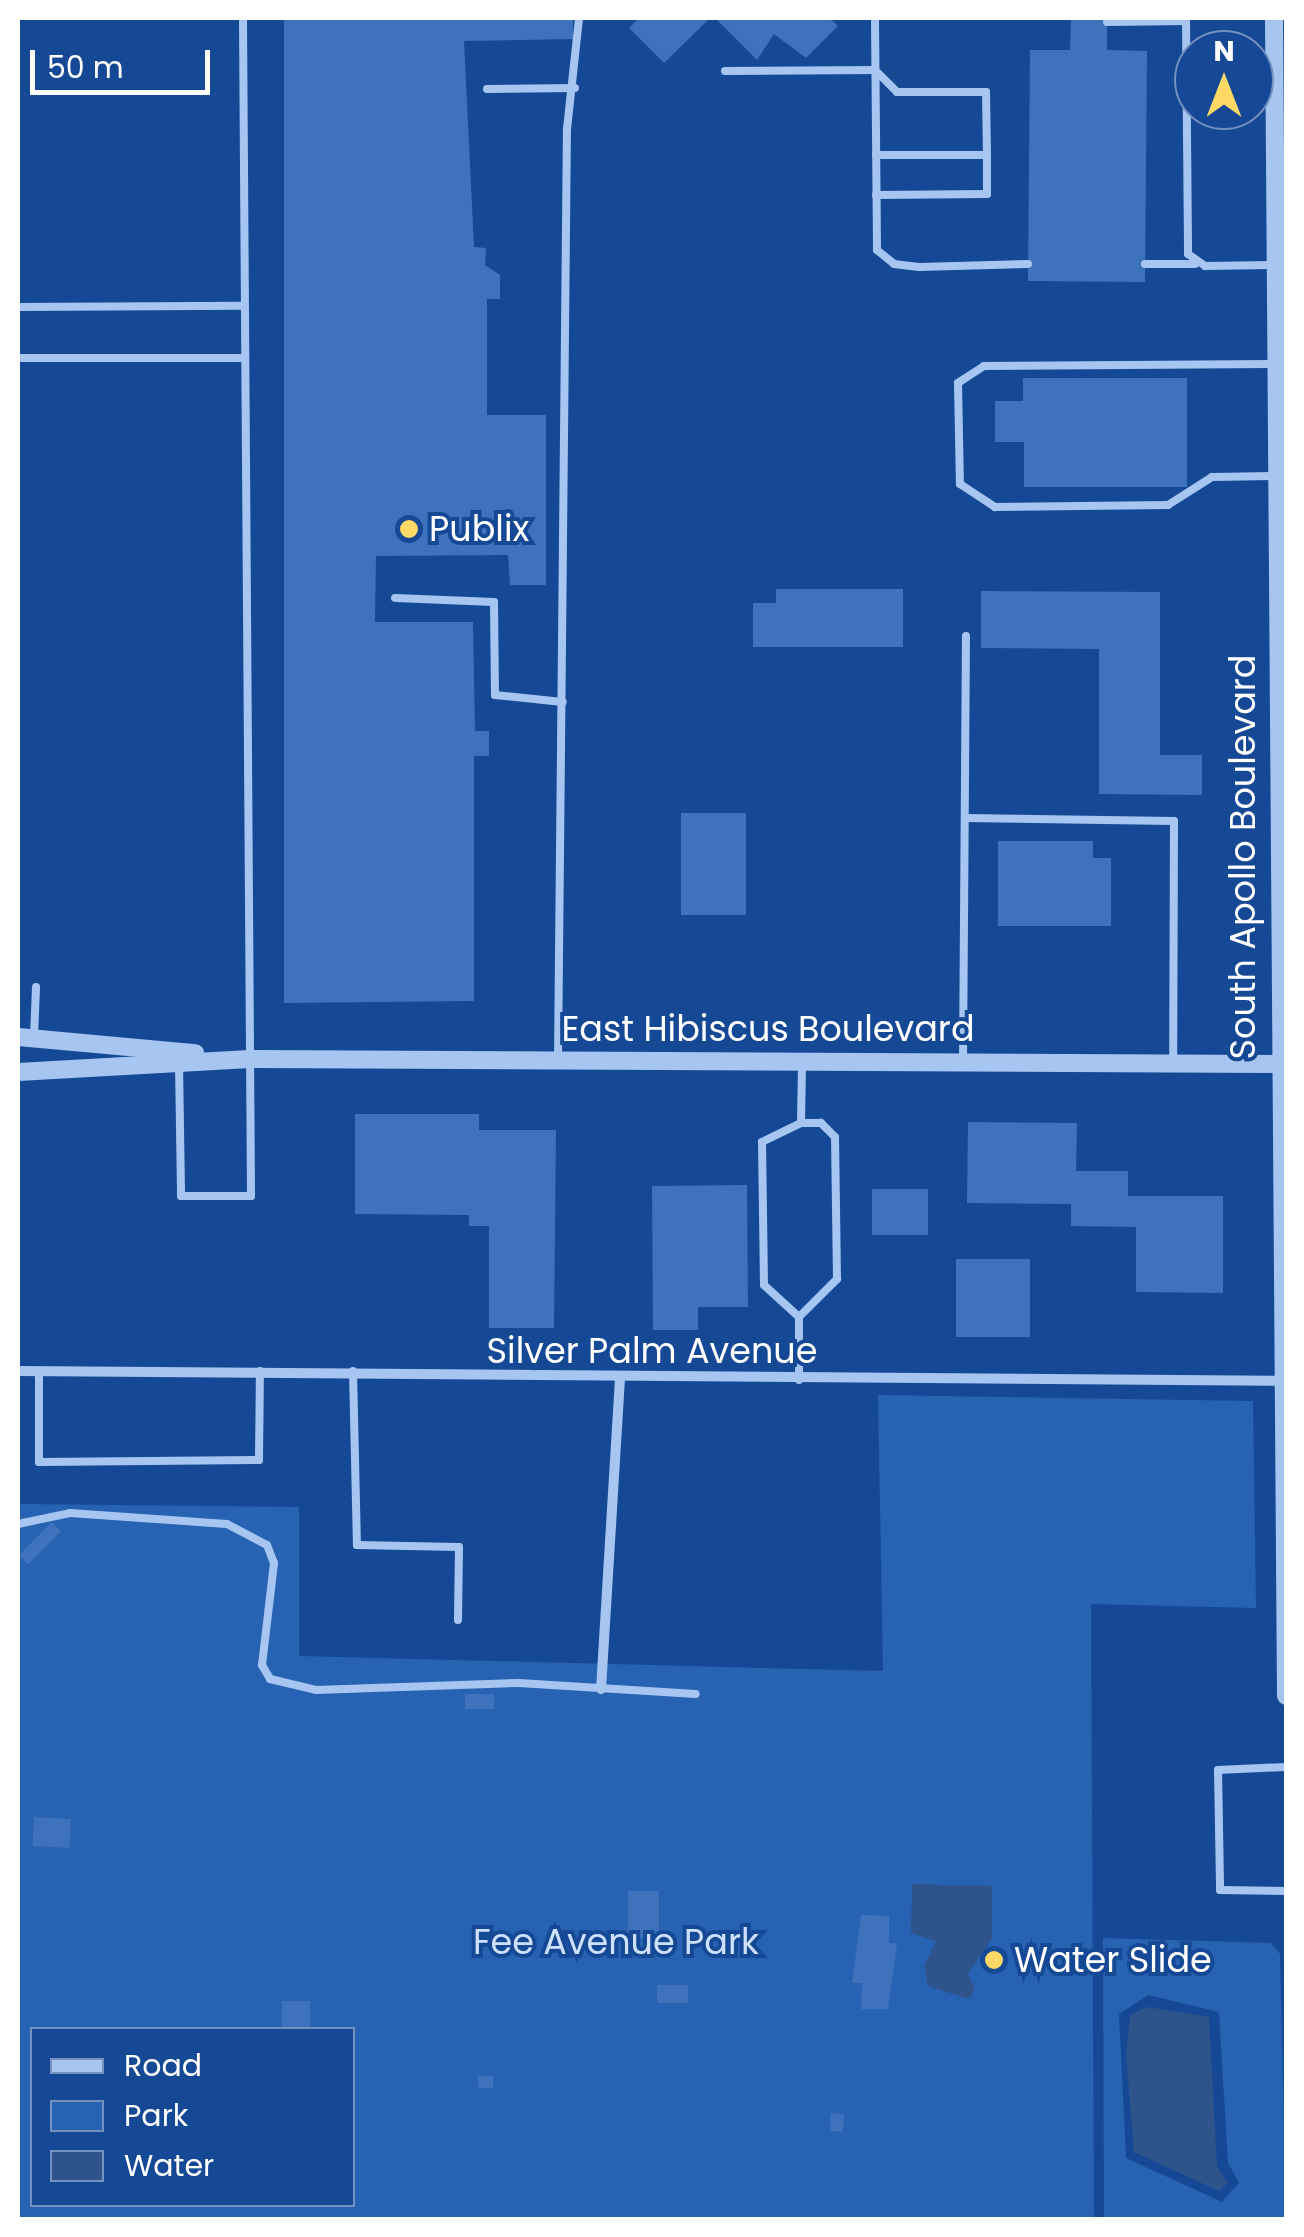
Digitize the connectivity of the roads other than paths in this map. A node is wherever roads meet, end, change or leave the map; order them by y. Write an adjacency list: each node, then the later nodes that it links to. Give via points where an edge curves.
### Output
1 (243, 18): 18 (lane)
2 (580, 18): 9 (lane)
3 (875, 18): 8 (lane)
4 (1274, 18): 17 (street, South Apollo Boulevard)
5 (1186, 19): 6 (lane); 16 (lane)
6 (1107, 22)
7 (724, 70): 8 (lane)
8 (875, 70): 11 (lane); 12 (lane, via 897,92 986,92)
9 (575, 88): 10 (lane); 27 (lane)
10 (487, 89)
11 (876, 155): 12 (lane); 13 (lane)
12 (987, 155): 13 (lane, via 987,194)
13 (876, 194): 14 (lane, via 877,250 894,264)
14 (1028, 264)
15 (1146, 264): 16 (lane)
16 (1195, 264): 17 (lane)
17 (1274, 265): 20 (street, South Apollo Boulevard)
18 (244, 306): 19 (lane); 22 (lane)
19 (18, 307)
20 (1280, 324): 23 (street, South Apollo Boulevard)
21 (18, 358): 22 (lane)
22 (244, 358): 31 (lane)
23 (1274, 364): 24 (street, South Apollo Boulevard); 24 (lane, via 984,366 958,383 960,484 995,507 1168,505 1231,472)
24 (1274, 476): 37 (street, South Apollo Boulevard)
25 (395, 598): 27 (lane, via 494,602 496,695)
26 (966, 636): 28 (lane)
27 (564, 702): 32 (lane)
28 (965, 818): 34 (lane); 36 (lane, via 1174,821)
29 (36, 987): 30 (lane)
30 (26, 1037): 31 (street, East Hibiscus Boulevard)
31 (250, 1058): 32 (street, East Hibiscus Boulevard); 35 (street, East Hibiscus Boulevard); 35 (lane, via 251,1196 181,1196)
32 (558, 1060): 33 (street, East Hibiscus Boulevard)
33 (802, 1061): 34 (street, East Hibiscus Boulevard); 39 (lane)
34 (963, 1062): 36 (street, East Hibiscus Boulevard)
35 (179, 1063): 38 (street, East Hibiscus Boulevard)
36 (1173, 1064): 37 (street, East Hibiscus Boulevard)
37 (1281, 1064): 47 (street, South Apollo Boulevard)
38 (18, 1072)
39 (801, 1123): 40 (lane, via 762,1142 764,1286); 40 (lane, via 821,1123 835,1137 838,1279)
40 (799, 1317): 46 (lane)
41 (18, 1370): 42 (street, Silver Palm Avenue)
42 (39, 1371): 43 (street, Silver Palm Avenue); 43 (lane, via 39,1462 259,1460)
43 (260, 1371): 44 (street, Silver Palm Avenue)
44 (353, 1371): 45 (street, Silver Palm Avenue); 50 (lane, via 357,1544 459,1547)
45 (620, 1380): 46 (street, Silver Palm Avenue); 51 (street)
46 (799, 1380): 47 (street, Silver Palm Avenue)
47 (1283, 1381): 49 (street, South Apollo Boulevard)
48 (18, 1524): 51 (lane, via 70,1513 227,1524 267,1544 274,1562 262,1666 270,1679 316,1690)
49 (1285, 1592): 53 (street, South Apollo Boulevard)
50 (458, 1620)
51 (601, 1688): 52 (lane)
52 (696, 1694)
53 (1286, 1696)
54 (1286, 1767): 55 (lane, via 1218,1770 1220,1890)
55 (1286, 1891)

